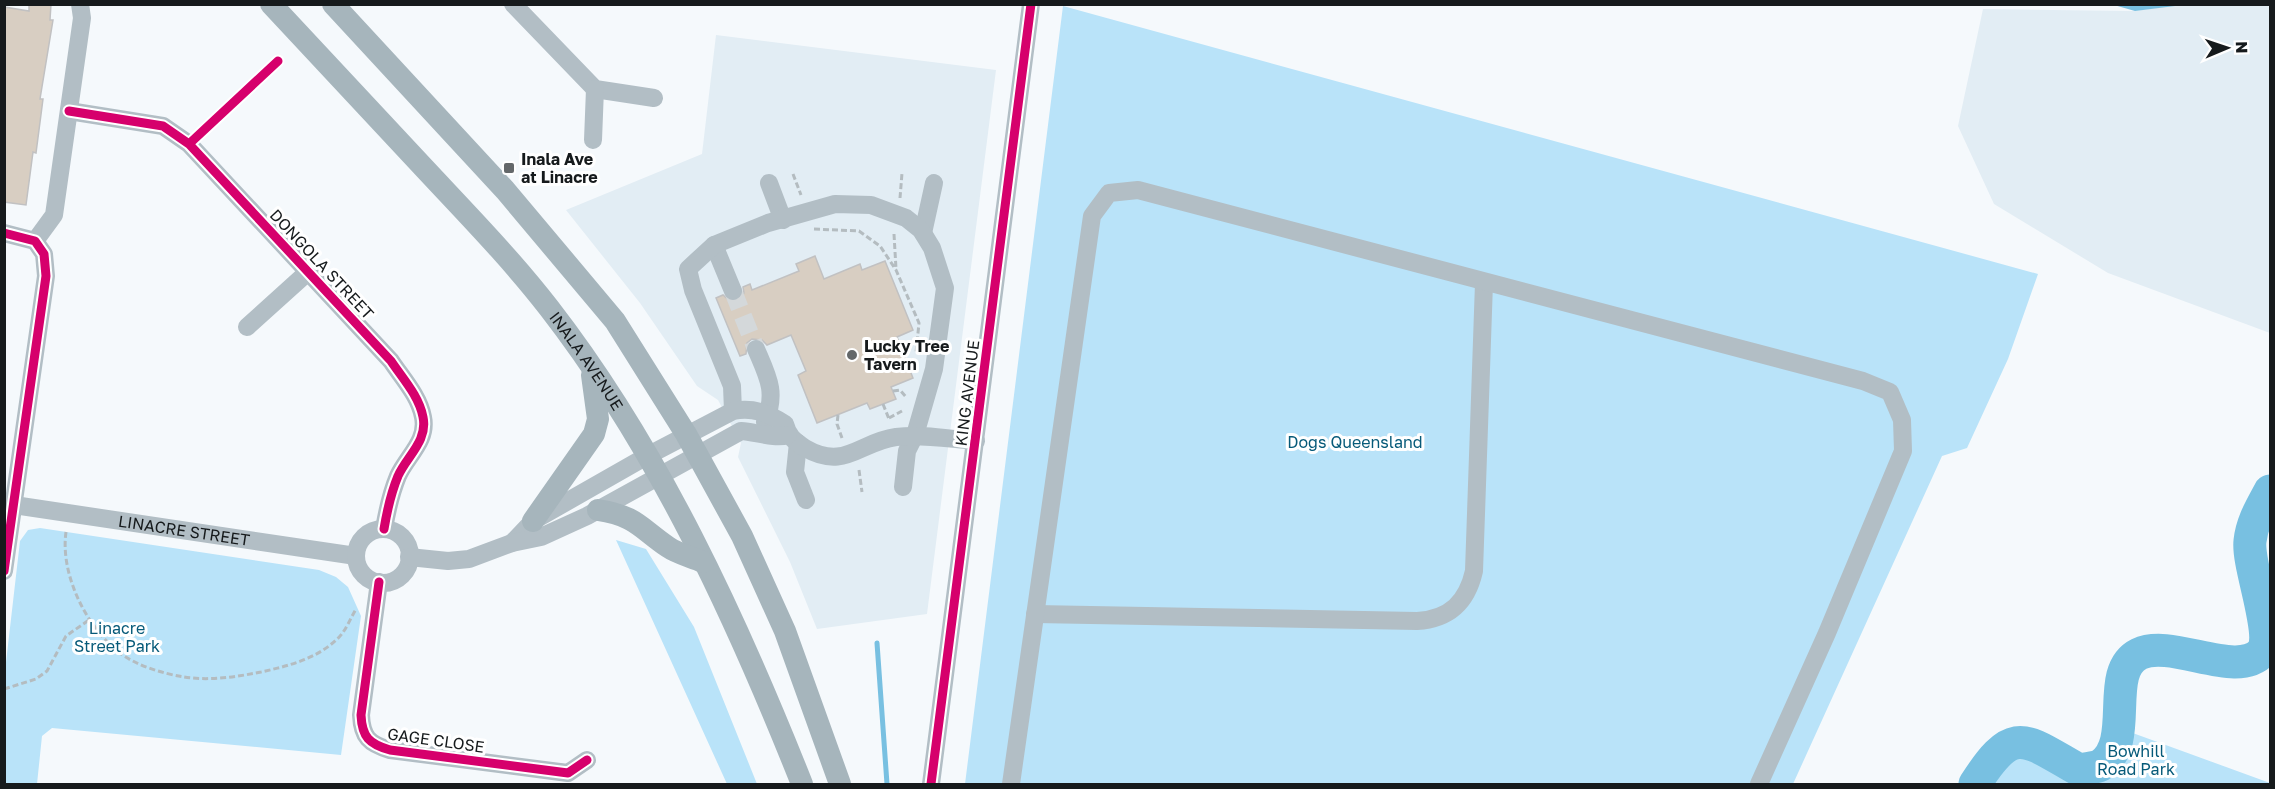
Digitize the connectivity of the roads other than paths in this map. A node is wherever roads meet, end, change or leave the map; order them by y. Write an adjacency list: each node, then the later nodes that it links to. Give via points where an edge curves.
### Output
1 (80, 4): 8 (street, via 82,18)
2 (271, 4): 22 (main road, INALA AVENUE, via 477,224 549,308)
3 (333, 4): 26 (main road, via 570,266 615,321)
4 (513, 4): 6 (street)
5 (1031, 4): 29 (street, KING AVENUE)
6 (596, 89): 7 (street); 9 (street)
7 (654, 98)
8 (69, 111): 15 (street, via 54,215); 17 (street, DONGOLA STREET, via 163,126 189,144)
9 (593, 140)
10 (769, 183): 12 (street)
11 (934, 183): 14 (street)
12 (783, 220): 14 (street, via 835,204 871,205 906,218); 16 (street)
13 (4, 233): 15 (street)
14 (923, 233): 27 (street, via 945,288 934,369)
15 (35, 241): 35 (street, via 44,254 46,276)
16 (714, 245): 19 (street); 23 (street, via 688,269 732,386)
17 (309, 271): 20 (street); 37 (street, DONGOLA STREET, via 391,361 424,419 419,444 399,474 388,504)
18 (1484, 283): 44 (street, via 1474,571 1470,591 1443,615 1417,621); 44 (street, via 1138,190 1109,193 1092,216); 50 (street, via 1863,381 1890,392 1902,420 1904,451)
19 (732, 291)
20 (247, 327)
21 (756, 349): 24 (street, via 771,385)
22 (592, 369): 31 (main road, INALA AVENUE); 38 (main road, via 597,426)
23 (733, 411): 24 (street, via 745,408); 26 (street)
24 (769, 413): 25 (street); 28 (street, via 785,424)
25 (761, 432): 28 (street); 30 (street, via 741,431)
26 (686, 434): 30 (main road); 31 (street)
27 (915, 435): 28 (street, via 893,437 837,458 819,456); 29 (street); 33 (street, via 907,452)
28 (793, 439): 34 (street, via 795,472)
29 (975, 441): 48 (street, KING AVENUE)
30 (697, 455): 32 (street); 47 (main road, via 742,536 785,631)
31 (647, 456): 32 (main road, INALA AVENUE); 38 (street)
32 (659, 476): 36 (street); 41 (main road, INALA AVENUE)
33 (903, 487)
34 (806, 500)
35 (14, 505): 39 (street, LINACRE STREET); 42 (street)
36 (598, 510): 38 (street); 41 (main road, via 626,516 669,548)
37 (384, 529): 39 (street, via 366,535); 40 (street, via 402,537)
38 (537, 529): 40 (street, via 469,559)
39 (356, 556): 43 (street, via 365,576)
40 (409, 557): 43 (street, via 401,574)
41 (703, 562): 46 (main road, INALA AVENUE, via 771,707)
42 (4, 571)
43 (379, 582): 45 (street, GAGE CLOSE, via 361,715 366,739 390,750 568,773)
44 (1035, 614): 49 (street)
45 (587, 760)
46 (802, 784)
47 (840, 784)
48 (931, 784)
49 (1011, 784)
50 (1759, 784)

